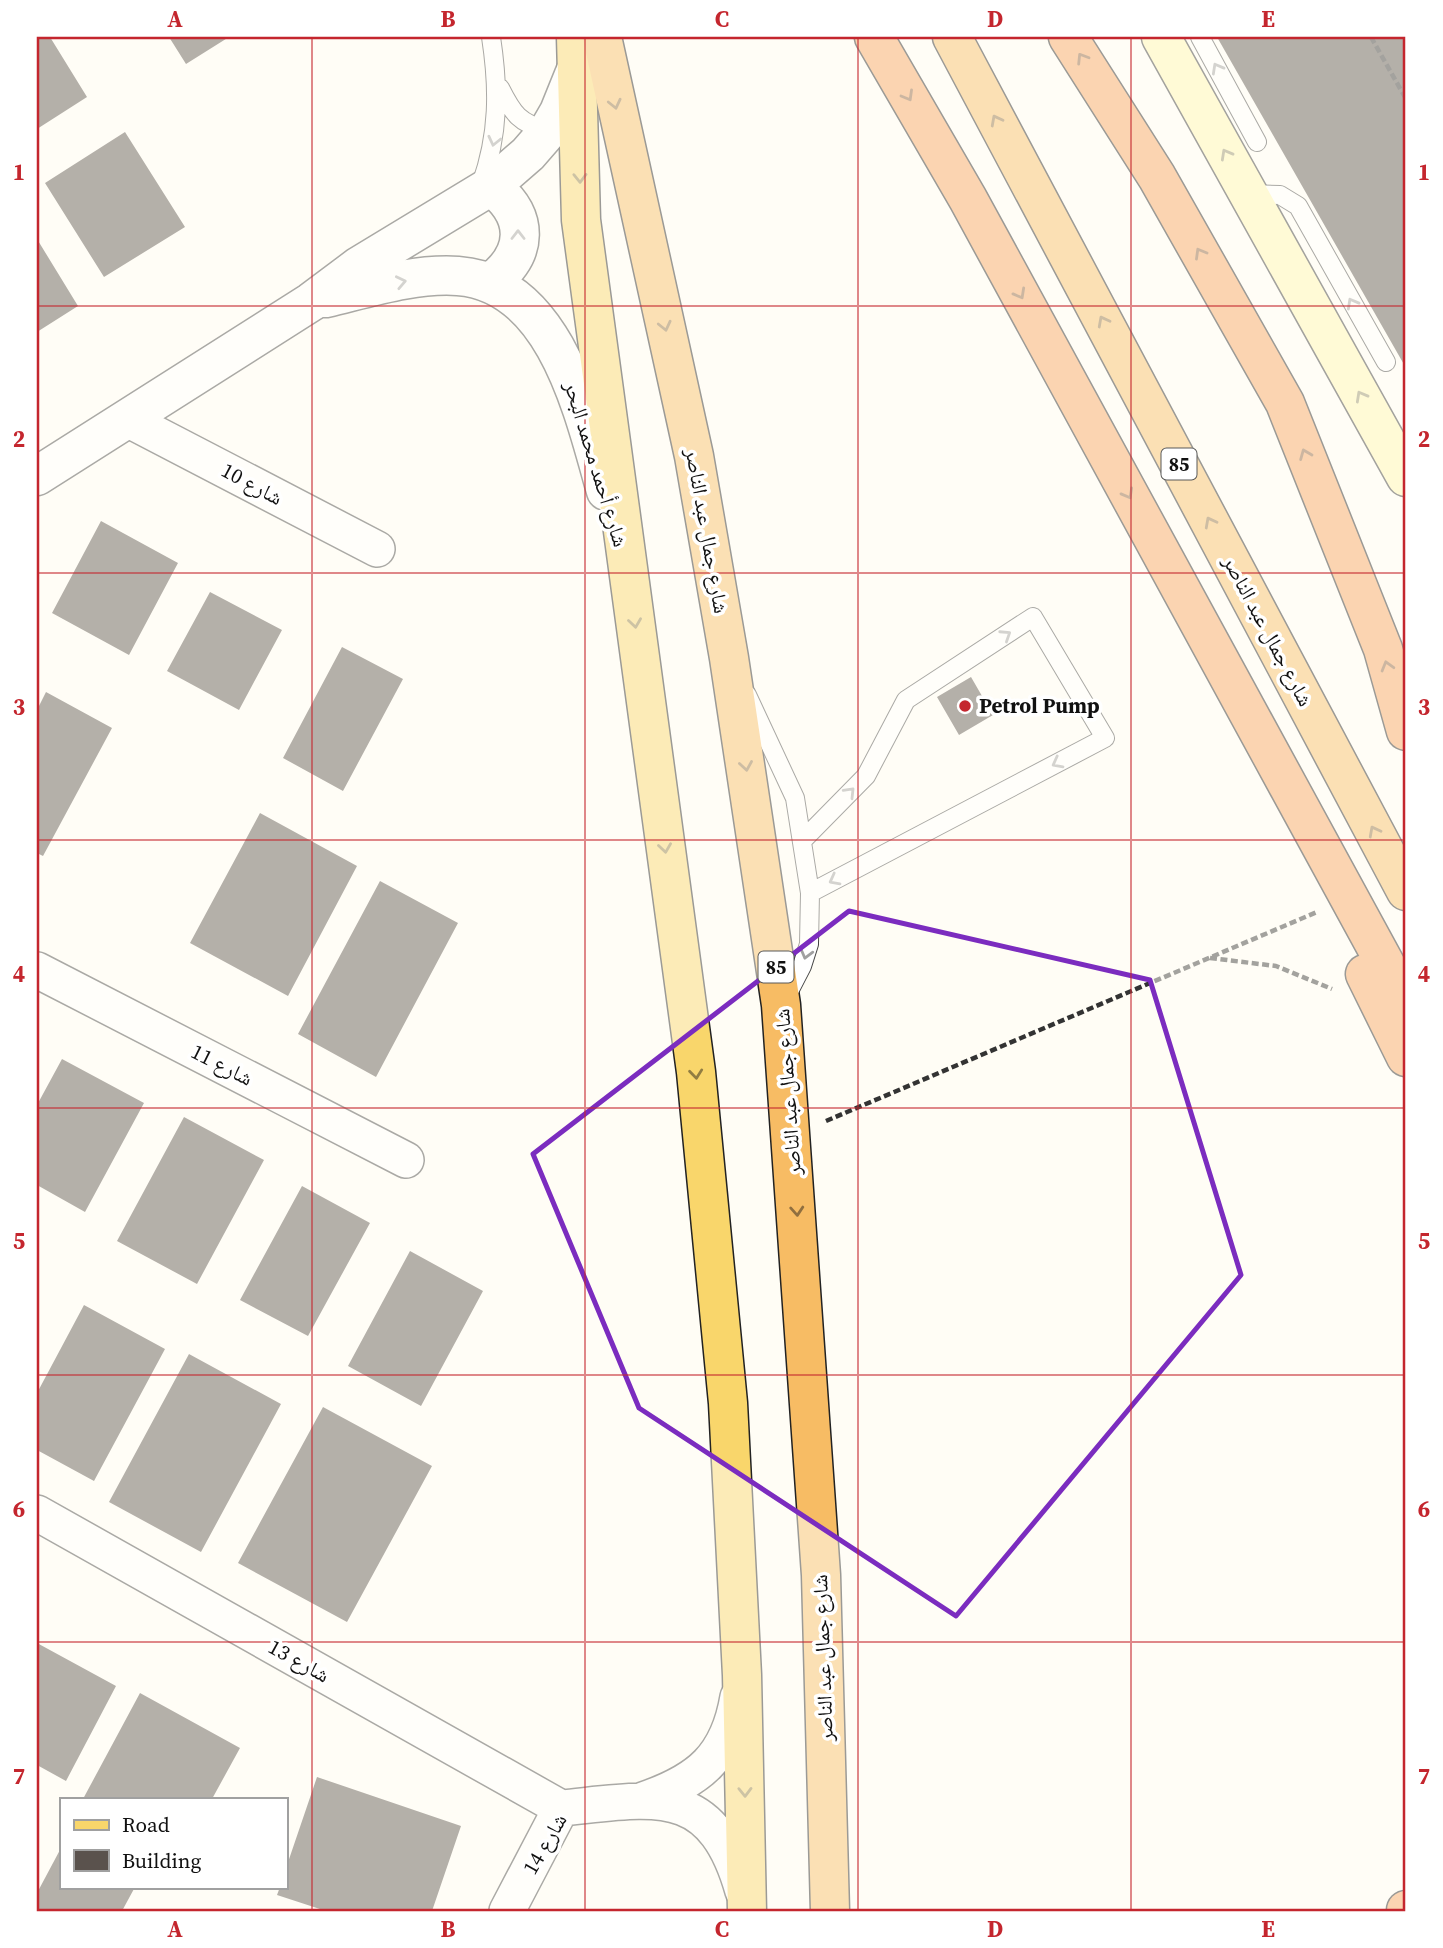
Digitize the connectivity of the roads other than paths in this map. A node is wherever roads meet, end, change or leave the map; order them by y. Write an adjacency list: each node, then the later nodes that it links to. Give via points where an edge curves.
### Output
1 (491, 37): 8 (lane)
2 (874, 37): 23 (highway, one-way to 23, via 968,199)
3 (952, 37): 26 (highway, شارع جمال عبد الناصر / 85, one-way to 3)
4 (1068, 37): 24 (highway, one-way to 4, via 1383,649 1285,403 1157,177)
5 (1161, 37): 12 (main road, one-way to 5)
6 (1200, 37): 10 (lane, one-way to 6)
7 (585, 46): 9 (street, شارع أحمد محمد البحر); 21 (main road, one-way to 21, via 581,220); 22 (highway, شارع جمال عبد الناصر / 85, one-way to 22, via 694,456)
8 (498, 85): 9 (lane, via 510,109 526,125); 11 (lane, one-way to 11, via 496,130)
9 (548, 131): 11 (street, شارع أحمد محمد البحر)
10 (1257, 142)
11 (485, 190): 13 (street, شارع أحمد محمد البحر); 14 (street, one-way to 11, via 506,271 517,254 520,235 517,215 507,198)
12 (1248, 194): 16 (lane, one-way to 12, via 1298,206 1280,195); 18 (main road, one-way to 12)
13 (446, 216): 14 (street, via 444,235 450,253 461,269); 15 (street, شارع أحمد محمد البحر, via 359,266)
14 (483, 281): 15 (street, شارع أحمد محمد البحر, one-way to 14, via 423,277); 21 (street, شارع أحمد محمد البحر, via 517,299 560,355 584,414)
15 (310, 302): 17 (street, شارع أحمد محمد البحر)
16 (1385, 362)
17 (127, 419): 19 (street, شارع أحمد محمد البحر); 20 (street, شارع 10)
18 (1404, 470)
19 (37, 476)
20 (377, 549)
21 (627, 566): 34 (main road, one-way to 34, via 696,1072 728,1403)
22 (729, 657): 25 (lane, via 786,773); 30 (highway, شارع جمال عبد الناصر / 85, one-way to 30)
23 (1241, 701): 29 (highway); 31 (highway, via 1294,833)
24 (1406, 731)
25 (802, 841): 27 (lane); 27 (lane, one-way to 27, via 866,776 906,700 1034,617 1105,738)
26 (1406, 891)
27 (810, 893): 30 (lane, one-way to 30, via 808,944)
28 (37, 970): 32 (street, شارع 11)
29 (1406, 1002)
30 (782, 1005): 39 (highway, شارع جمال عبد الناصر / 85, one-way to 39, via 821,1575)
31 (1406, 1057)
32 (406, 1160)
33 (37, 1513): 36 (street, شارع 13)
34 (742, 1675): 35 (street, شارع 14, via 735,1717 719,1750 689,1781); 37 (main road, one-way to 37)
35 (643, 1800): 36 (street, شارع 14); 37 (street, شارع 14, via 678,1804 704,1818 721,1836 735,1863)
36 (561, 1808): 38 (street, شارع 14)
37 (747, 1909)
38 (507, 1911)
39 (830, 1911)

